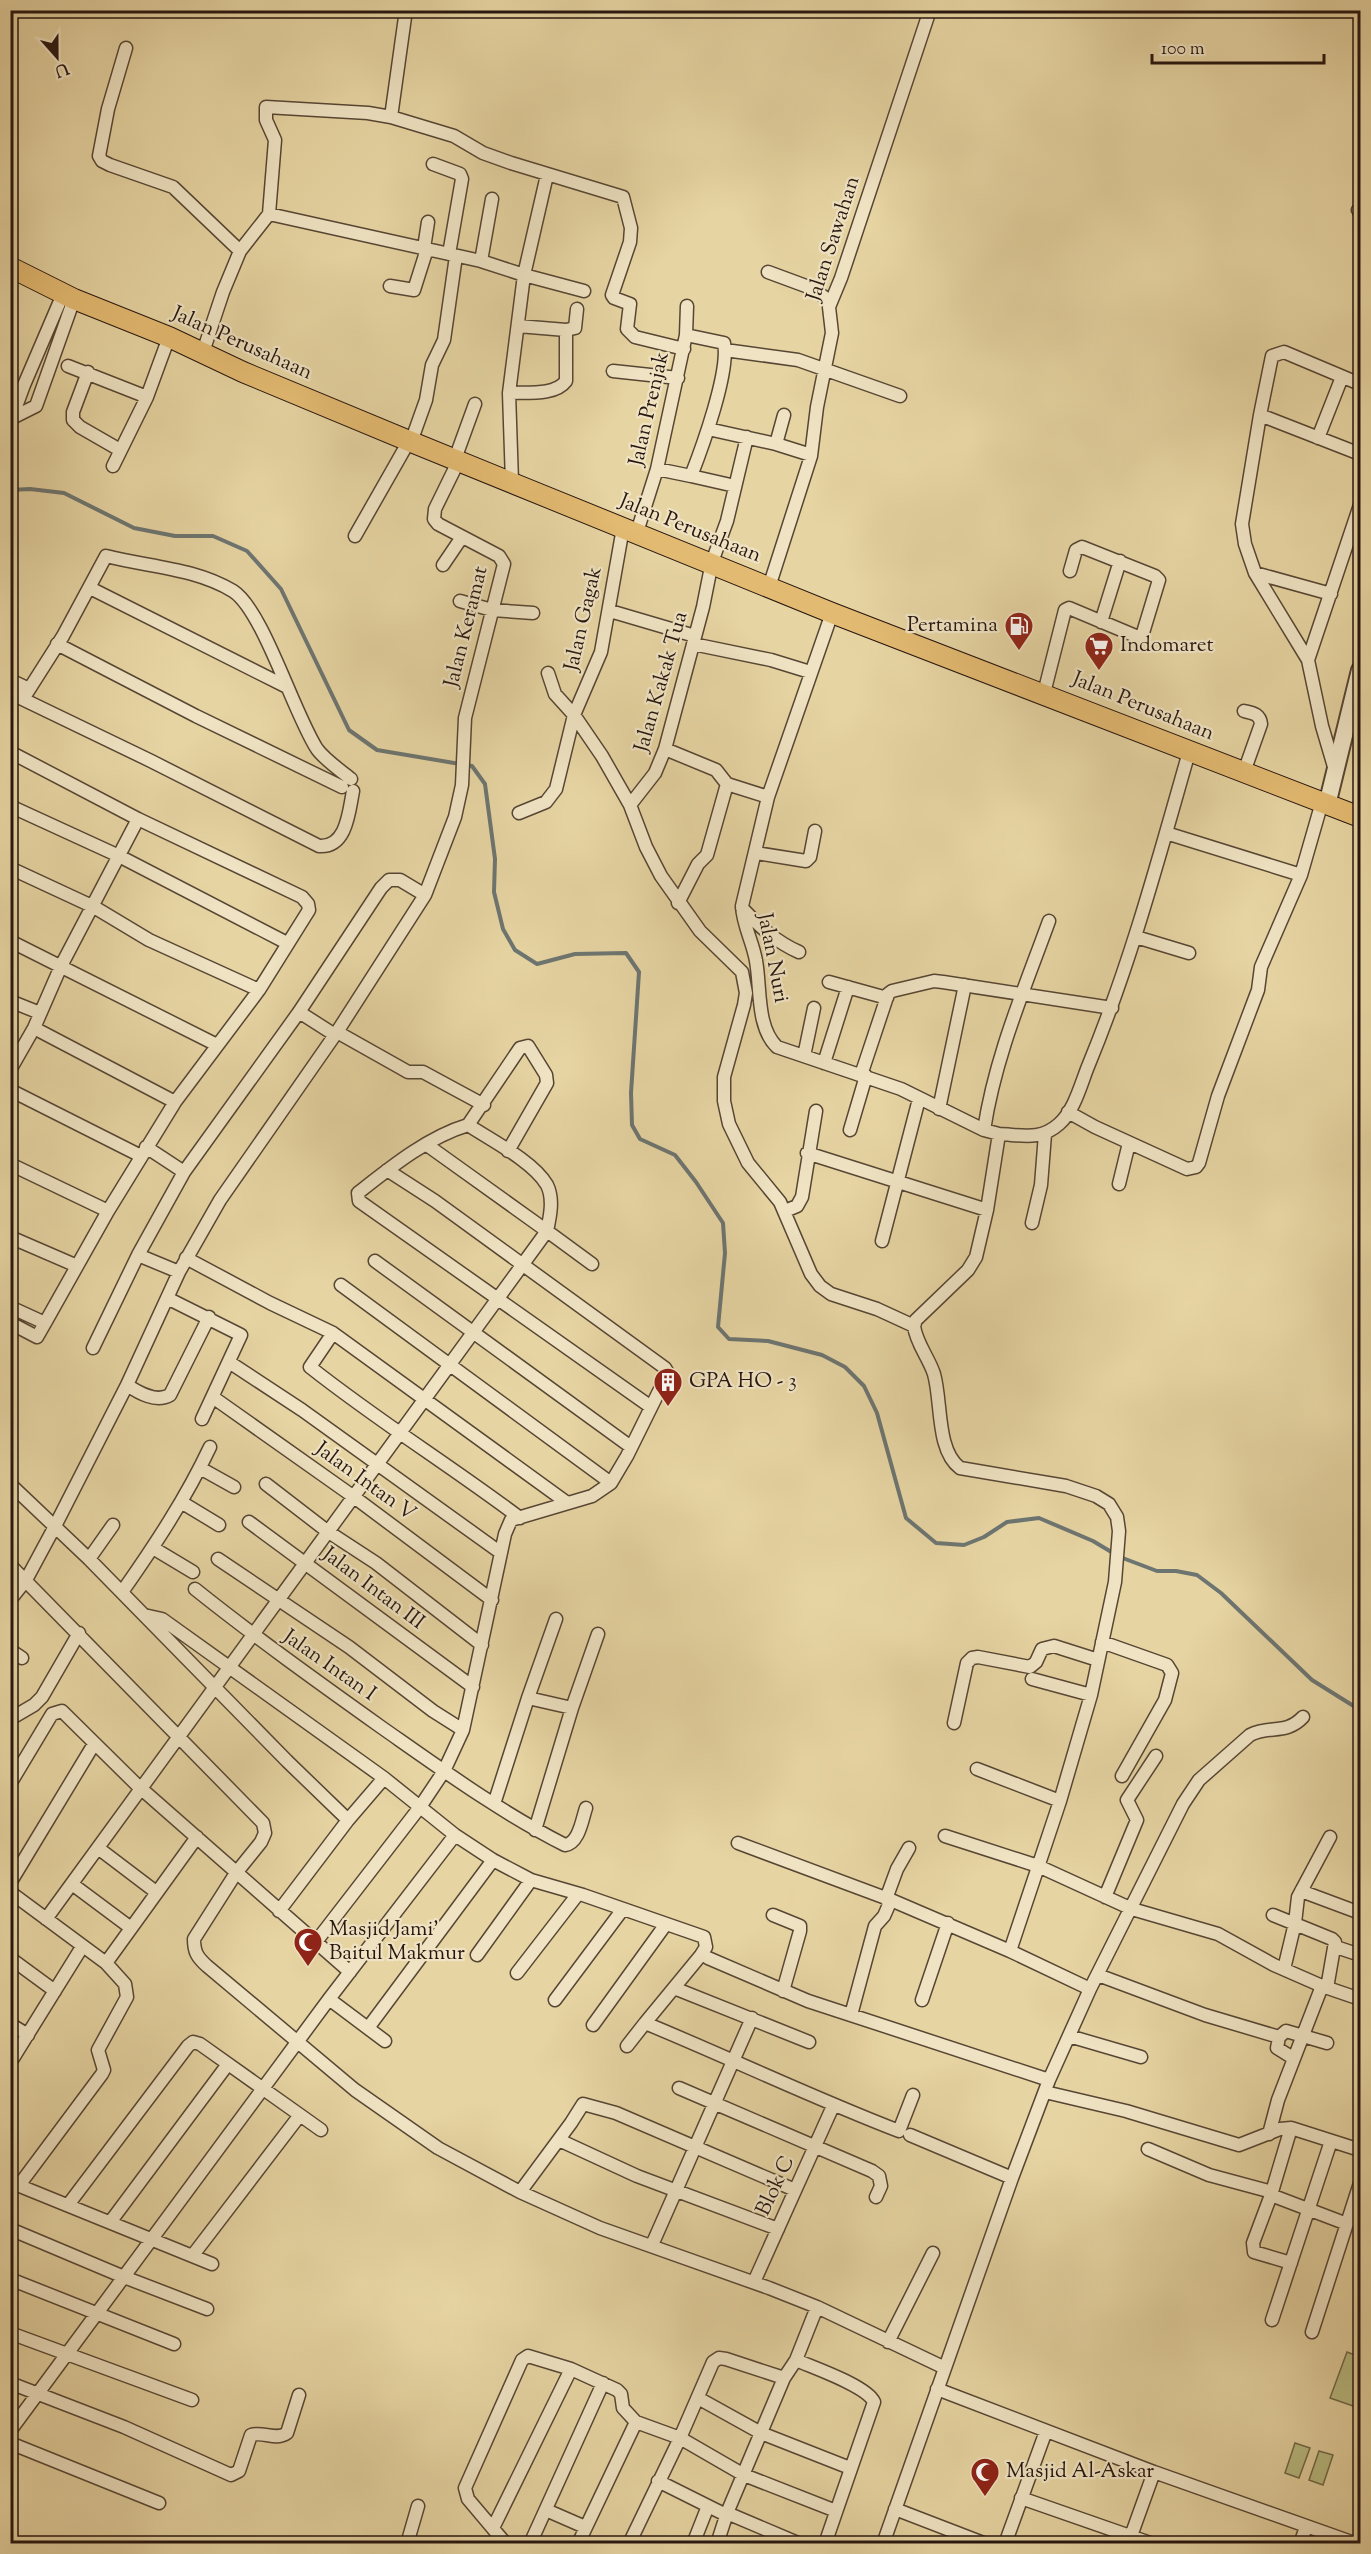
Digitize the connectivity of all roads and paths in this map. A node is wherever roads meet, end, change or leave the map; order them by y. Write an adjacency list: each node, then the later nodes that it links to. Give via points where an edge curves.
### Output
1 (406, 10): 4 (street)
2 (930, 10): 20 (street, Jalan Sawahan)
3 (126, 48): 11 (street, via 99,156 110,165 172,187)
4 (393, 118): 6 (street, via 454,136 483,153); 8 (street, via 266,107 266,120 275,140)
5 (433, 164): 12 (street, via 462,176)
6 (547, 175): 16 (street); 29 (street, via 623,197 631,228 630,242 612,296 630,304 627,329 635,337)
7 (492, 199): 13 (street)
8 (269, 214): 10 (street); 11 (street)
9 (428, 222): 10 (street)
10 (425, 248): 12 (street); 17 (street, via 414,290)
11 (240, 251): 31 (street)
12 (453, 255): 13 (street); 49 (street, via 444,340 432,364 426,400)
13 (481, 261): 16 (street)
14 (11, 269): 19 (main road, Jalan Perusahaan)
15 (768, 272): 20 (street, via 814,289)
16 (524, 275): 18 (street); 23 (street)
17 (390, 286)
18 (584, 291)
19 (68, 297): 26 (main road, Jalan Perusahaan); 27 (street); 28 (street)
20 (830, 302): 33 (street, Jalan Sawahan, via 832,333)
21 (687, 306): 25 (street, Jalan Prenjak)
22 (577, 309): 24 (street, via 575,328)
23 (518, 326): 24 (street); 39 (street)
24 (566, 330): 39 (street, via 566,381 561,387)
25 (689, 336): 29 (street, Jalan Prenjak); 30 (street, via 720,341)
26 (169, 337): 31 (main road, Jalan Perusahaan); 41 (street)
27 (42, 343): 28 (street); 45 (street)
28 (57, 349): 45 (street, via 36,406)
29 (684, 349): 37 (street, Jalan Prenjak)
30 (725, 350): 33 (street, via 780,356); 46 (street)
31 (203, 352): 49 (main road, Jalan Perusahaan)
32 (68, 366): 35 (street)
33 (825, 368): 40 (street); 52 (street, Jalan Sawahan)
34 (613, 371): 37 (street)
35 (88, 372): 41 (street); 51 (street, via 73,412 74,420)
36 (1342, 377): 38 (street); 44 (street, via 1284,352 1277,353 1272,356); 48 (street)
37 (678, 378): 56 (street, Jalan Prenjak)
38 (1360, 384)
39 (509, 393): 58 (street)
40 (900, 396)
41 (147, 398): 51 (street)
42 (475, 404): 54 (street)
43 (784, 415): 50 (street)
44 (1260, 415): 48 (street); 68 (street, via 1242,524)
45 (12, 420)
46 (708, 429): 47 (street); 57 (street)
47 (747, 438): 50 (street); 59 (street, Jalan Kakak Tua)
48 (1318, 438): 53 (street)
49 (410, 442): 54 (main road, Jalan Perusahaan); 62 (street)
50 (776, 444): 52 (street)
51 (120, 450): 55 (street)
52 (811, 454): 69 (street, Jalan Sawahan)
53 (1360, 454)
54 (457, 460): 58 (main road, Jalan Perusahaan); 63 (street, Jalan Keramat, via 433,515 438,524)
55 (113, 466)
56 (657, 469): 57 (street); 61 (street, Jalan Prenjak)
57 (691, 476): 59 (street)
58 (512, 482): 61 (main road, Jalan Perusahaan)
59 (735, 486): 65 (street, Jalan Kakak Tua)
60 (1360, 505): 71 (street)
61 (630, 530): 65 (main road, Jalan Perusahaan); 74 (street, Jalan Gagak)
62 (355, 536)
63 (462, 537): 66 (street); 73 (street, Jalan Keramat, via 503,561)
64 (1120, 561): 67 (street, via 1078,547); 77 (street); 77 (street, via 1158,577 1144,633 1138,637)
65 (712, 562): 69 (main road, Jalan Perusahaan); 78 (street, Jalan Kakak Tua)
66 (443, 565)
67 (1070, 571)
68 (1255, 573): 71 (street); 80 (street)
69 (769, 587): 76 (main road, Jalan Perusahaan)
70 (90, 588): 79 (street); 85 (street); 85 (street, via 106,556 214,581 236,593 252,614)
71 (1331, 594): 80 (street)
72 (460, 601): 73 (street)
73 (492, 610): 75 (street); 111 (street, Jalan Keramat, via 465,718 462,785 455,817)
74 (610, 611): 78 (street); 90 (street, Jalan Gagak, via 597,663)
75 (533, 613)
76 (832, 613): 82 (street, Jalan Nuri); 87 (main road, Jalan Perusahaan)
77 (1101, 622): 87 (street, via 1069,608 1065,610)
78 (694, 640): 82 (street); 91 (street, Jalan Kakak Tua)
79 (57, 644): 88 (street); 97 (street, via 196,716)
80 (1308, 660): 95 (street)
81 (1360, 670): 95 (street)
82 (810, 672): 98 (street, Jalan Nuri)
83 (548, 673): 90 (street, via 555,694)
84 (10, 680): 88 (street)
85 (287, 687): 97 (street, via 317,748)
86 (10, 693): 88 (street)
87 (1044, 693): 93 (main road, Jalan Perusahaan)
88 (26, 694): 97 (street, via 319,846 331,844 342,834)
89 (1244, 711): 94 (street, via 1256,714 1261,724)
90 (574, 716): 100 (street); 102 (street, Jalan Gagak, via 553,795)
91 (665, 749): 96 (street, via 716,770); 100 (street, Jalan Kakak Tua, via 655,772)
92 (10, 752): 104 (street)
93 (1189, 752): 94 (main road, Jalan Perusahaan); 106 (street)
94 (1244, 772): 99 (main road, Jalan Perusahaan)
95 (1336, 773): 99 (street)
96 (727, 784): 98 (street); 112 (street, via 707,855 698,864)
97 (348, 786)
98 (768, 797): 107 (street, Jalan Nuri)
99 (1324, 804): 103 (main road, Jalan Perusahaan); 110 (street)
100 (630, 805): 112 (street, via 655,867)
101 (10, 806): 108 (street)
102 (519, 813)
103 (1360, 816)
104 (138, 819): 108 (street); 118 (street, via 305,899 307,914)
105 (815, 831): 107 (street, via 806,861)
106 (1166, 833): 110 (street); 116 (street)
107 (756, 854): 114 (street, Jalan Nuri)
108 (119, 856): 113 (street); 118 (street)
109 (10, 868): 113 (street)
110 (1301, 875): 153 (street, via 1261,967 1258,990 1218,1096 1199,1163 1187,1169)
111 (425, 895): 132 (street, via 400,880 389,880); 135 (street, Jalan Keramat)
112 (678, 903): 126 (street, via 742,972)
113 (94, 907): 121 (street); 125 (street, via 149,940)
114 (742, 908): 119 (street, via 768,934); 126 (street, Jalan Nuri, via 756,962)
115 (1049, 921): 127 (street)
116 (1136, 937): 120 (street); 131 (street)
117 (10, 941): 121 (street)
118 (287, 943): 125 (street)
119 (799, 952)
120 (1189, 953)
121 (61, 966): 133 (street); 136 (street)
122 (829, 982): 124 (street)
123 (964, 985): 127 (street); 128 (street, via 934,981 892,991); 145 (street)
124 (848, 987): 128 (street); 138 (street)
125 (259, 990): 136 (street)
126 (752, 991): 137 (street, Jalan Nuri, via 771,1041); 164 (street, via 744,1005 724,1077 724,1101 729,1124 748,1163)
127 (1023, 994): 131 (street); 150 (street, via 1002,1049)
128 (887, 998): 140 (street)
129 (10, 1001): 133 (street)
130 (814, 1008): 137 (street)
131 (1112, 1008): 147 (street)
132 (299, 1012): 135 (street); 160 (street)
133 (40, 1013): 134 (street)
134 (34, 1028): 139 (street); 143 (street)
135 (336, 1033): 144 (street, via 405,1070 423,1072); 171 (street, Jalan Keramat, via 220,1200)
136 (217, 1046): 143 (street)
137 (804, 1056): 138 (street, Jalan Nuri)
138 (824, 1063): 140 (street, Jalan Nuri)
139 (10, 1071)
140 (864, 1076): 142 (street, Jalan Nuri); 149 (street)
141 (10, 1090): 156 (street)
142 (920, 1099): 145 (street, Jalan Nuri); 161 (street)
143 (175, 1102): 156 (street)
144 (484, 1104): 148 (street); 155 (street, via 520,1048 528,1046 547,1083)
145 (939, 1109): 150 (street, Jalan Nuri)
146 (816, 1111): 157 (street)
147 (1068, 1112): 152 (street); 153 (street)
148 (468, 1125): 154 (street); 155 (street)
149 (850, 1130)
150 (984, 1130): 151 (street, Jalan Nuri)
151 (999, 1134): 152 (street, Jalan Nuri); 165 (street)
152 (1045, 1134): 166 (street, via 1041,1185)
153 (1129, 1143): 162 (street)
154 (427, 1145): 159 (street); 167 (street)
155 (508, 1151): 167 (street, via 538,1173 548,1186 551,1204)
156 (144, 1152): 160 (street); 163 (street)
157 (807, 1153): 161 (street); 164 (street, via 802,1197 797,1206)
158 (10, 1164): 163 (street)
159 (387, 1170): 175 (street); 179 (street, via 358,1193 359,1201)
160 (184, 1172): 170 (street)
161 (898, 1181): 165 (street); 169 (street)
162 (1119, 1184)
163 (108, 1210): 174 (street)
164 (787, 1210): 184 (street, via 808,1268 820,1286 831,1294)
165 (987, 1210): 184 (street, via 976,1257)
166 (1032, 1223)
167 (547, 1231): 173 (street); 175 (street)
168 (10, 1237): 174 (street)
169 (882, 1241)
170 (138, 1255): 176 (street); 188 (street)
171 (186, 1258): 176 (street, Jalan Keramat); 186 (street)
172 (375, 1261): 187 (street)
173 (592, 1264)
174 (77, 1266): 183 (street)
175 (524, 1266): 179 (street); 194 (street, via 665,1368 665,1382)
176 (179, 1272): 178 (street, Jalan Keramat)
177 (340, 1286): 190 (street)
178 (167, 1298): 182 (street); 191 (street, Jalan Keramat)
179 (496, 1299): 187 (street); 194 (street)
180 (10, 1307): 181 (street)
181 (24, 1314): 183 (street); 185 (street)
182 (209, 1317): 189 (street, via 241,1335); 191 (street, via 170,1395 159,1399)
183 (45, 1323): 185 (street, via 37,1337)
184 (914, 1326): 232 (street, via 933,1372 943,1435 953,1462 960,1468 1066,1486 1096,1496 1109,1504 1117,1517 1118,1563)
185 (13, 1330)
186 (333, 1333): 193 (street); 196 (street, via 310,1367)
187 (472, 1333): 190 (street); 198 (street)
188 (93, 1348)
189 (229, 1362): 192 (street); 199 (street)
190 (450, 1364): 193 (street); 201 (street)
191 (126, 1385): 212 (street, Jalan Keramat)
192 (214, 1398): 195 (street); 205 (street, Jalan Intan V)
193 (425, 1400): 196 (street); 207 (street)
194 (651, 1407): 198 (street)
195 (202, 1419)
196 (399, 1434): 199 (street); 208 (street)
197 (210, 1446): 200 (street)
198 (631, 1447): 201 (street)
199 (376, 1465): 205 (street); 215 (street)
200 (200, 1468): 204 (street); 206 (street)
201 (610, 1483): 207 (street, via 592,1496)
202 (10, 1484): 212 (street)
203 (266, 1484): 213 (street)
204 (234, 1487)
205 (354, 1497): 213 (street); 226 (street, Jalan Intan V)
206 (181, 1502): 211 (street); 214 (street)
207 (566, 1502): 208 (street)
208 (520, 1518): 215 (street, via 511,1520)
209 (249, 1522): 218 (street, Jalan Intan III)
210 (113, 1525): 216 (street)
211 (219, 1525)
212 (54, 1528): 216 (street); 221 (street, Jalan Keramat)
213 (327, 1531): 218 (street); 233 (street, via 376,1563)
214 (153, 1548): 220 (street); 223 (street)
215 (501, 1553): 226 (street)
216 (89, 1559): 223 (street)
217 (218, 1559): 224 (street)
218 (306, 1563): 224 (street); 240 (street, Jalan Intan III)
219 (10, 1565): 221 (street)
220 (193, 1572)
221 (26, 1580): 225 (street, Jalan Keramat); 229 (street)
222 (195, 1589): 231 (street, Jalan Intan I)
223 (122, 1592): 227 (street)
224 (279, 1599): 231 (street); 247 (street)
225 (10, 1600)
226 (492, 1600): 233 (street)
227 (144, 1615): 237 (street, via 162,1619); 239 (street)
228 (556, 1618): 242 (street)
229 (79, 1634): 245 (street, via 42,1697); 248 (street)
230 (598, 1634): 243 (street)
231 (253, 1635): 237 (street); 252 (street, Jalan Intan I)
232 (1102, 1642): 236 (street); 253 (street, via 1167,1665 1172,1673 1165,1700)
233 (483, 1645): 240 (street)
234 (10, 1650): 235 (street)
235 (22, 1658)
236 (1098, 1660): 241 (street); 246 (street, via 1054,1646 1042,1649 1030,1667 972,1658 967,1664)
237 (229, 1668): 239 (street); 254 (street)
238 (1032, 1679): 241 (street)
239 (213, 1687): 248 (street); 261 (street)
240 (473, 1688): 247 (street)
241 (1091, 1695): 257 (street)
242 (528, 1698): 243 (street); 258 (street)
243 (572, 1708): 262 (street)
244 (1303, 1717): 283 (street, via 1288,1729 1250,1735 1199,1780 1183,1804)
245 (10, 1719)
246 (954, 1723)
247 (463, 1730): 252 (street)
248 (178, 1735): 256 (street); 272 (street, via 263,1823 265,1833 261,1842)
249 (94, 1744): 255 (street, via 62,1711 57,1711); 256 (street); 274 (street)
250 (1156, 1756): 280 (street, via 1127,1800 1137,1820)
251 (977, 1769): 257 (street)
252 (444, 1771): 258 (street, Jalan Intan I); 259 (street)
253 (1122, 1776)
254 (384, 1778): 259 (street); 261 (street)
255 (10, 1784)
256 (142, 1789): 265 (street); 268 (street)
257 (1060, 1801): 271 (street)
258 (494, 1804): 262 (street, Jalan Intan I)
259 (420, 1807): 263 (street); 293 (street)
260 (586, 1808): 262 (street, Jalan Intan I, via 569,1845)
261 (348, 1820): 284 (street)
262 (536, 1830)
263 (455, 1834): 270 (street); 303 (street)
264 (945, 1836): 271 (street)
265 (197, 1837): 272 (street); 278 (street)
266 (1330, 1837): 276 (street)
267 (738, 1843): 281 (street)
268 (98, 1848): 275 (street); 278 (street)
269 (909, 1848): 281 (street, via 897,1869)
270 (493, 1860): 273 (street); 320 (street)
271 (1038, 1866): 280 (street); 296 (street)
272 (236, 1872): 284 (street); 326 (street, via 199,1928 194,1950)
273 (531, 1880): 279 (street); 298 (street)
274 (10, 1883)
275 (72, 1884): 288 (street); 292 (street)
276 (1301, 1891): 285 (street); 290 (street)
277 (10, 1892): 288 (street)
278 (156, 1892): 292 (street)
279 (578, 1894): 282 (street); 304 (street)
280 (1105, 1898): 283 (street)
281 (888, 1900): 289 (street); 315 (street, via 884,1917 875,1926)
282 (623, 1909): 291 (street); 313 (street)
283 (1132, 1909): 302 (street, via 1218,1934); 305 (street)
284 (279, 1911): 293 (street)
285 (1360, 1913)
286 (773, 1915): 309 (street, via 800,1926)
287 (1273, 1915): 290 (street)
288 (46, 1919): 294 (street)
289 (948, 1923): 296 (street); 314 (street)
290 (1295, 1923): 295 (street, via 1332,1939); 302 (street)
291 (666, 1924): 307 (street, via 704,1937 706,1942 701,1955); 319 (street)
292 (131, 1928): 301 (street)
293 (315, 1942): 303 (street)
294 (82, 1947): 301 (street); 310 (street)
295 (1336, 1947): 297 (street); 306 (street)
296 (1010, 1951): 308 (street)
297 (1360, 1954)
298 (477, 1955)
299 (10, 1958): 310 (street)
300 (708, 1958): 309 (street)
301 (106, 1963): 354 (street, via 125,1984 127,1997 98,2050 104,2070)
302 (1284, 1969): 306 (street)
303 (350, 1971): 311 (street)
304 (517, 1973)
305 (1098, 1975): 308 (street); 324 (street, via 1205,2015)
306 (1325, 1987): 312 (street); 323 (street)
307 (674, 1988): 316 (street); 317 (street)
308 (1090, 1989): 322 (street)
309 (783, 1991): 315 (street)
310 (55, 1992): 321 (street)
311 (329, 1999): 320 (street); 326 (street)
312 (1360, 1999)
313 (555, 2000)
314 (922, 2000)
315 (851, 2015): 335 (street)
316 (752, 2018): 327 (street); 333 (street)
317 (645, 2023): 329 (street); 333 (street)
318 (10, 2024): 321 (street)
319 (593, 2025)
320 (368, 2028): 325 (street)
321 (28, 2036): 330 (street)
322 (1069, 2036): 331 (street); 335 (street)
323 (1302, 2036): 324 (street, via 1286,2031); 328 (street); 332 (street)
324 (1279, 2037): 332 (street, via 1278,2050)
325 (385, 2041)
326 (298, 2042): 337 (street); 357 (street, via 355,2090 438,2148)
327 (809, 2042)
328 (1328, 2043)
329 (627, 2046)
330 (13, 2055)
331 (1141, 2057)
332 (1293, 2058): 344 (street)
333 (734, 2060): 339 (street); 340 (street)
334 (228, 2064): 337 (street); 360 (street, via 200,2044 193,2042 188,2046); 362 (street)
335 (1047, 2086): 344 (street, via 1239,2145); 352 (street)
336 (679, 2088): 339 (street)
337 (265, 2089): 341 (street); 366 (street)
338 (913, 2095): 340 (street, via 899,2131)
339 (714, 2104): 348 (street); 349 (street)
340 (834, 2106): 349 (street, Blok C)
341 (300, 2115): 343 (street); 369 (street)
342 (1291, 2128): 344 (street); 347 (street); 358 (street)
343 (321, 2130)
344 (1269, 2134)
345 (910, 2135): 352 (street)
346 (559, 2140): 348 (street, via 583,2104 616,2113); 355 (street); 357 (street)
347 (1331, 2141): 351 (street); 361 (street)
348 (695, 2147): 355 (street); 356 (street)
349 (815, 2148): 356 (street, Blok C); 359 (street, via 879,2176 881,2186)
350 (1148, 2149): 358 (street, via 1209,2175)
351 (1360, 2150)
352 (1012, 2178): 385 (street)
353 (1360, 2182): 363 (street)
354 (15, 2183): 360 (street)
355 (676, 2190): 365 (street); 367 (street)
356 (795, 2190): 365 (street, Blok C)
357 (520, 2192): 367 (street, via 600,2228)
358 (1271, 2194): 361 (street); 370 (street, via 1253,2243 1254,2252)
359 (876, 2196)
360 (68, 2205): 362 (street)
361 (1308, 2210): 363 (street); 370 (street)
362 (111, 2221): 366 (street)
363 (1347, 2224): 380 (street)
364 (10, 2229): 372 (street)
365 (778, 2229): 374 (street, Blok C)
366 (153, 2240): 369 (street); 372 (street)
367 (651, 2245): 374 (street)
368 (933, 2253): 381 (street)
369 (193, 2255): 371 (street)
370 (1291, 2262): 378 (street)
371 (212, 2264)
372 (124, 2277): 376 (street); 377 (street)
373 (10, 2279): 377 (street)
374 (754, 2282): 375 (street)
375 (817, 2307): 381 (street); 384 (street)
376 (207, 2308)
377 (97, 2314): 382 (street); 383 (street)
378 (1272, 2320)
379 (10, 2332): 383 (street)
380 (1312, 2332)
381 (888, 2342): 385 (street)
382 (174, 2344)
383 (66, 2354): 391 (street); 394 (street)
384 (796, 2360): 387 (street); 401 (street, via 873,2398 873,2408)
385 (945, 2368): 390 (street)
386 (571, 2369): 389 (street); 415 (street); 415 (street, via 528,2356 522,2360 465,2488 468,2499)
387 (784, 2378): 393 (street, via 719,2358 713,2362); 398 (street)
388 (10, 2383): 391 (street)
389 (603, 2383): 395 (street, via 621,2394 623,2408); 410 (street)
390 (937, 2389): 397 (street); 409 (street)
391 (39, 2393): 392 (street, via 231,2475 239,2471 250,2435 287,2433); 396 (street)
392 (299, 2395)
393 (698, 2398): 398 (street); 399 (street)
394 (192, 2400)
395 (636, 2422): 399 (street); 413 (street)
396 (10, 2431)
397 (1046, 2431): 402 (street); 405 (street)
398 (761, 2433): 401 (street); 403 (street)
399 (680, 2438): 403 (street); 404 (street)
400 (10, 2444): 406 (street)
401 (850, 2468): 411 (street)
402 (1154, 2472): 414 (street); 416 (street)
403 (744, 2475): 411 (street); 412 (street)
404 (658, 2481): 408 (street); 421 (street)
405 (1021, 2498): 416 (street); 428 (street)
406 (159, 2503)
407 (418, 2506): 417 (street)
408 (708, 2506): 412 (street); 422 (street)
409 (895, 2509): 426 (street); 427 (street)
410 (546, 2510): 413 (street); 419 (street)
411 (836, 2511): 425 (street)
412 (727, 2514): 423 (street); 424 (street)
413 (585, 2527): 420 (street)
414 (1306, 2527): 430 (street); 431 (street)
415 (493, 2528): 418 (street)
416 (1131, 2536): 429 (street)
417 (407, 2544)
418 (506, 2544)
419 (530, 2544)
420 (578, 2544)
421 (629, 2544)
422 (693, 2544)
423 (717, 2544)
424 (800, 2544)
425 (825, 2544)
426 (883, 2544)
427 (986, 2544)
428 (1005, 2544)
429 (1153, 2544)
430 (1300, 2544)
431 (1357, 2544)

